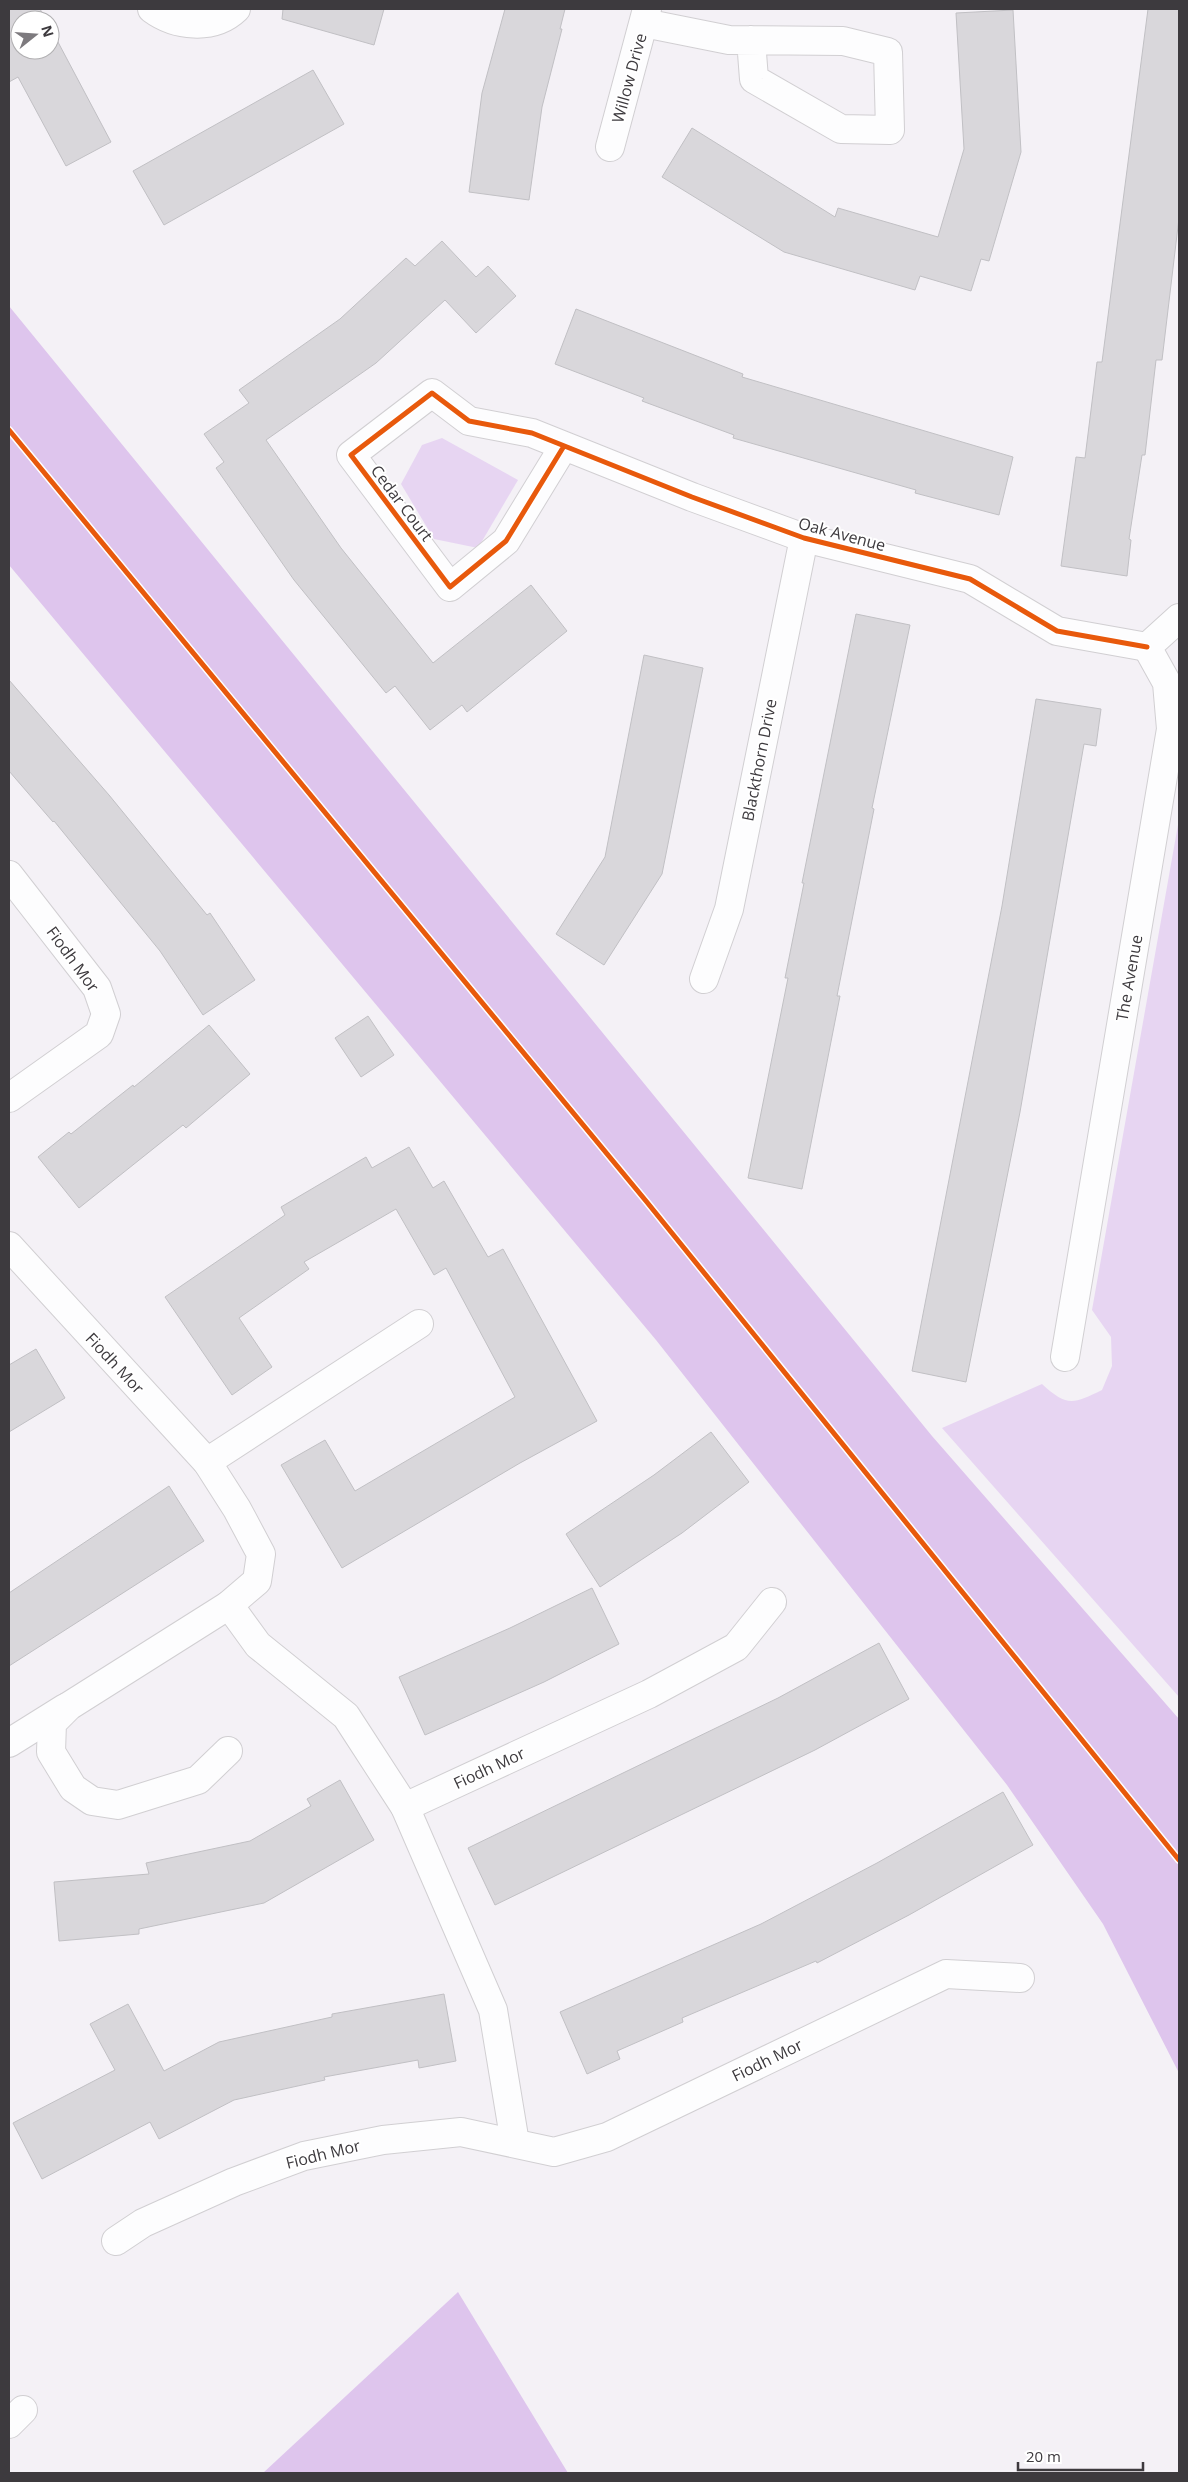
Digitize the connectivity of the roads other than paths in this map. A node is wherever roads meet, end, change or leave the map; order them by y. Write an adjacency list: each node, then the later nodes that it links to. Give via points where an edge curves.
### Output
1 (152, 9): 2 (street, via 162,17 183,23 209,23)
2 (236, 9)
3 (646, 16): 4 (street, via 729,40); 5 (street, Willow Drive)
4 (750, 40): 4 (street, via 843,41 888,52 890,130 841,129 754,79)
5 (610, 147)
6 (532, 433): 7 (street, Oak Avenue); 7 (street, Cedar Court, via 469,421 432,393 351,455 450,587 506,541)
7 (564, 446): 8 (street, Oak Avenue)
8 (804, 538): 10 (street, Oak Avenue, via 970,579 1057,631); 12 (street, Blackthorn Drive, via 729,909)
9 (1179, 618): 10 (street)
10 (1147, 647): 16 (street, The Avenue, via 1167,683 1171,729)
11 (9, 875): 13 (street, Fiodh Mor, via 97,988 106,1014 99,1034)
12 (704, 979)
13 (9, 1098)
14 (13, 1260): 17 (street, Fiodh Mor)
15 (419, 1324): 17 (street)
16 (1065, 1357)
17 (206, 1462): 19 (street, Fiodh Mor, via 262,1554 257,1582)
18 (772, 1602): 23 (street, Fiodh Mor, via 736,1646 649,1694)
19 (229, 1605): 20 (street, Fiodh Mor); 23 (street, via 258,1645 346,1716)
20 (69, 1706): 21 (street, Fiodh Mor); 22 (street, Fiodh Mor, via 52,1723 51,1752 73,1788 92,1801 118,1805 198,1780)
21 (9, 1743)
22 (228, 1751)
23 (405, 1807): 25 (street, via 493,2010)
24 (1020, 1978): 25 (street, Fiodh Mor, via 946,1974 607,2137 554,2152)
25 (515, 2143): 26 (street, Fiodh Mor, via 461,2132 383,2140 304,2156 234,2182 152,2219)
26 (116, 2241)

